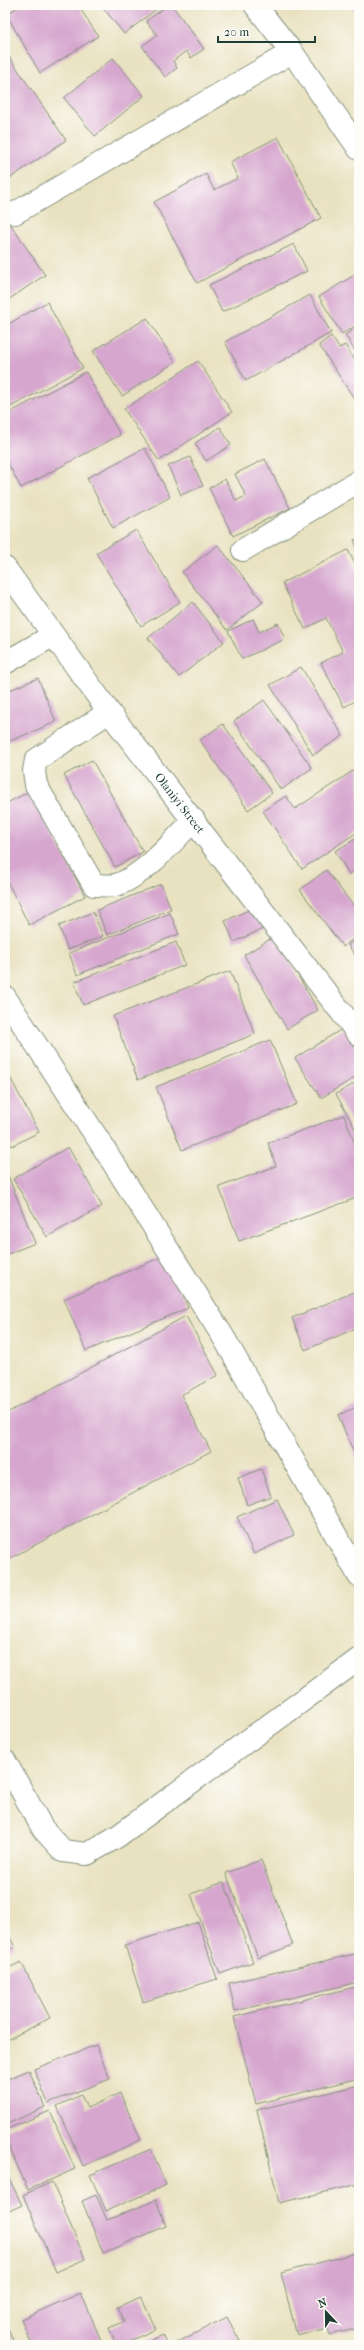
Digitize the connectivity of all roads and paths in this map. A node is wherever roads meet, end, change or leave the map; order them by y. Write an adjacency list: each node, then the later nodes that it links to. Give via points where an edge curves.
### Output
1 (255, 5): 2 (street)
2 (292, 52): 3 (street); 4 (street)
3 (359, 149)
4 (15, 213)
5 (359, 481): 6 (street)
6 (243, 550)
7 (5, 568): 8 (street, Olaniyi Street)
8 (52, 636): 9 (street); 10 (street, Olaniyi Street)
9 (5, 663)
10 (109, 712): 11 (street, Olaniyi Street); 11 (street, via 36,760 34,771 36,785 94,885 118,884 130,878 154,859)
11 (194, 820): 13 (street, Olaniyi Street)
12 (5, 997): 14 (street, via 224,1338)
13 (359, 1035)
14 (359, 1576)
15 (359, 1659): 16 (street, via 118,1836 87,1854 63,1851 43,1828)
16 (5, 1760)

